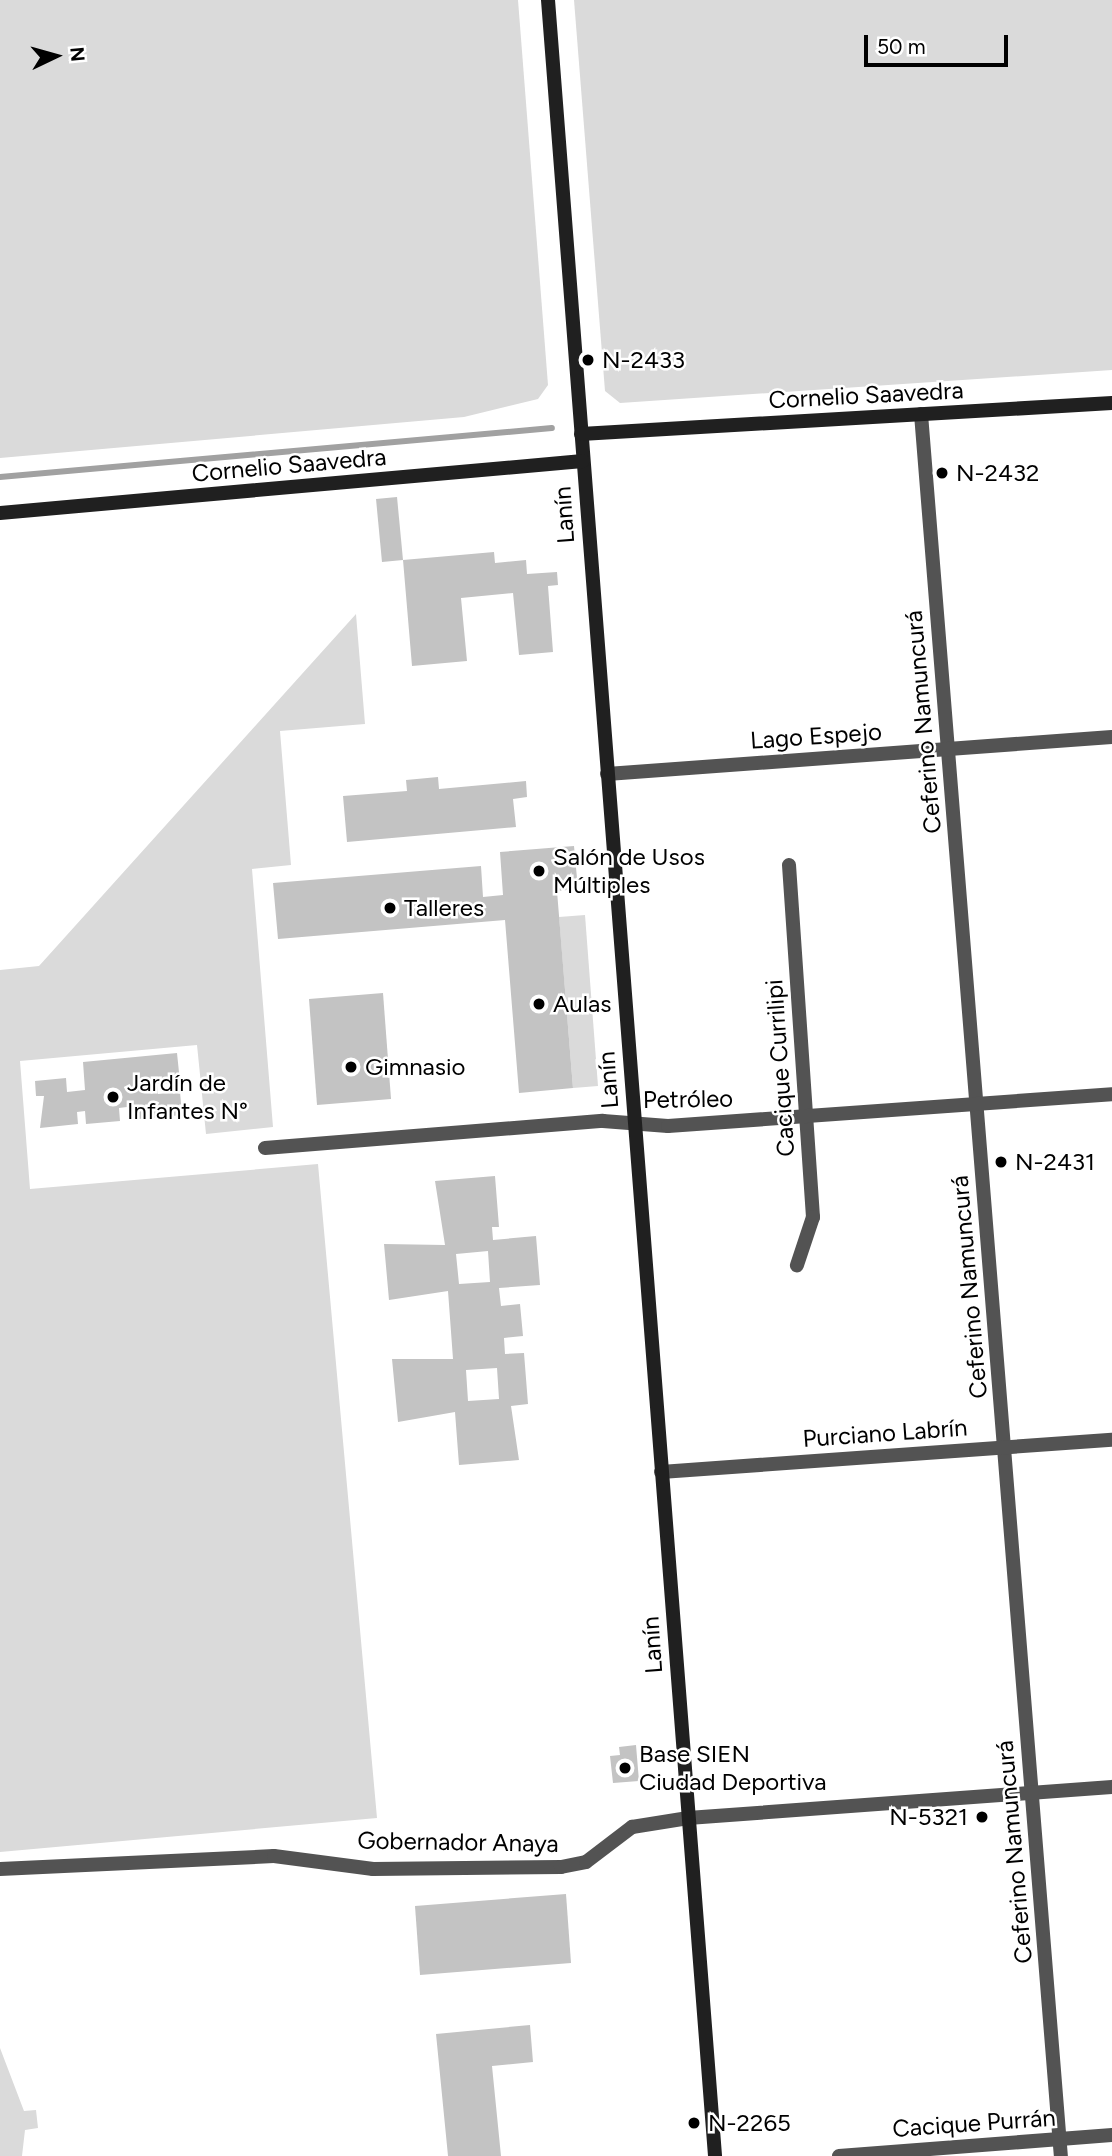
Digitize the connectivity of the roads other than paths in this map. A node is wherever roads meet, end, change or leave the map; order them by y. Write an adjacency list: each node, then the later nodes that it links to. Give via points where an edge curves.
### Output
1 (548, 0): 4 (main road, Lanín)
2 (1112, 403): 3 (main road, Cornelio Saavedra)
3 (922, 414): 4 (main road, Cornelio Saavedra); 8 (street, Ceferino Namuncurá)
4 (581, 434): 5 (main road, Lanín)
5 (583, 461): 6 (main road, Cornelio Saavedra); 9 (main road, Lanín)
6 (0, 513)
7 (1112, 737): 8 (street, Lago Espejo)
8 (948, 749): 9 (street, Lago Espejo); 12 (street, Ceferino Namuncurá)
9 (607, 774): 14 (main road, Lanín)
10 (789, 865): 13 (street, Cacique Currilipi)
11 (1112, 1094): 12 (street, Petróleo)
12 (977, 1104): 13 (street, Petróleo); 18 (street, Ceferino Namuncurá)
13 (806, 1116): 14 (street, Petróleo); 16 (street, Cacique Currilipi, via 813,1226)
14 (634, 1123): 15 (street, Petróleo); 19 (main road, Lanín)
15 (265, 1148)
16 (797, 1265)
17 (1112, 1440): 18 (street, Purciano Labrín)
18 (1004, 1448): 19 (street, Purciano Labrín); 21 (street, Ceferino Namuncurá)
19 (661, 1472): 22 (main road, Lanín)
20 (1112, 1787): 21 (street, Gobernador Anaya)
21 (1032, 1793): 22 (street, Gobernador Anaya); 25 (street, Ceferino Namuncurá)
22 (688, 1818): 23 (street, Gobernador Anaya, via 632,1827 586,1862 561,1867 373,1869 274,1856); 26 (main road, Lanín)
23 (0, 1869)
24 (1112, 2135): 25 (street, Cacique Purrán)
25 (1060, 2139): 27 (street, Cacique Purrán); 28 (street, Ceferino Namuncurá)
26 (715, 2156)
27 (839, 2156)
28 (1061, 2156)

